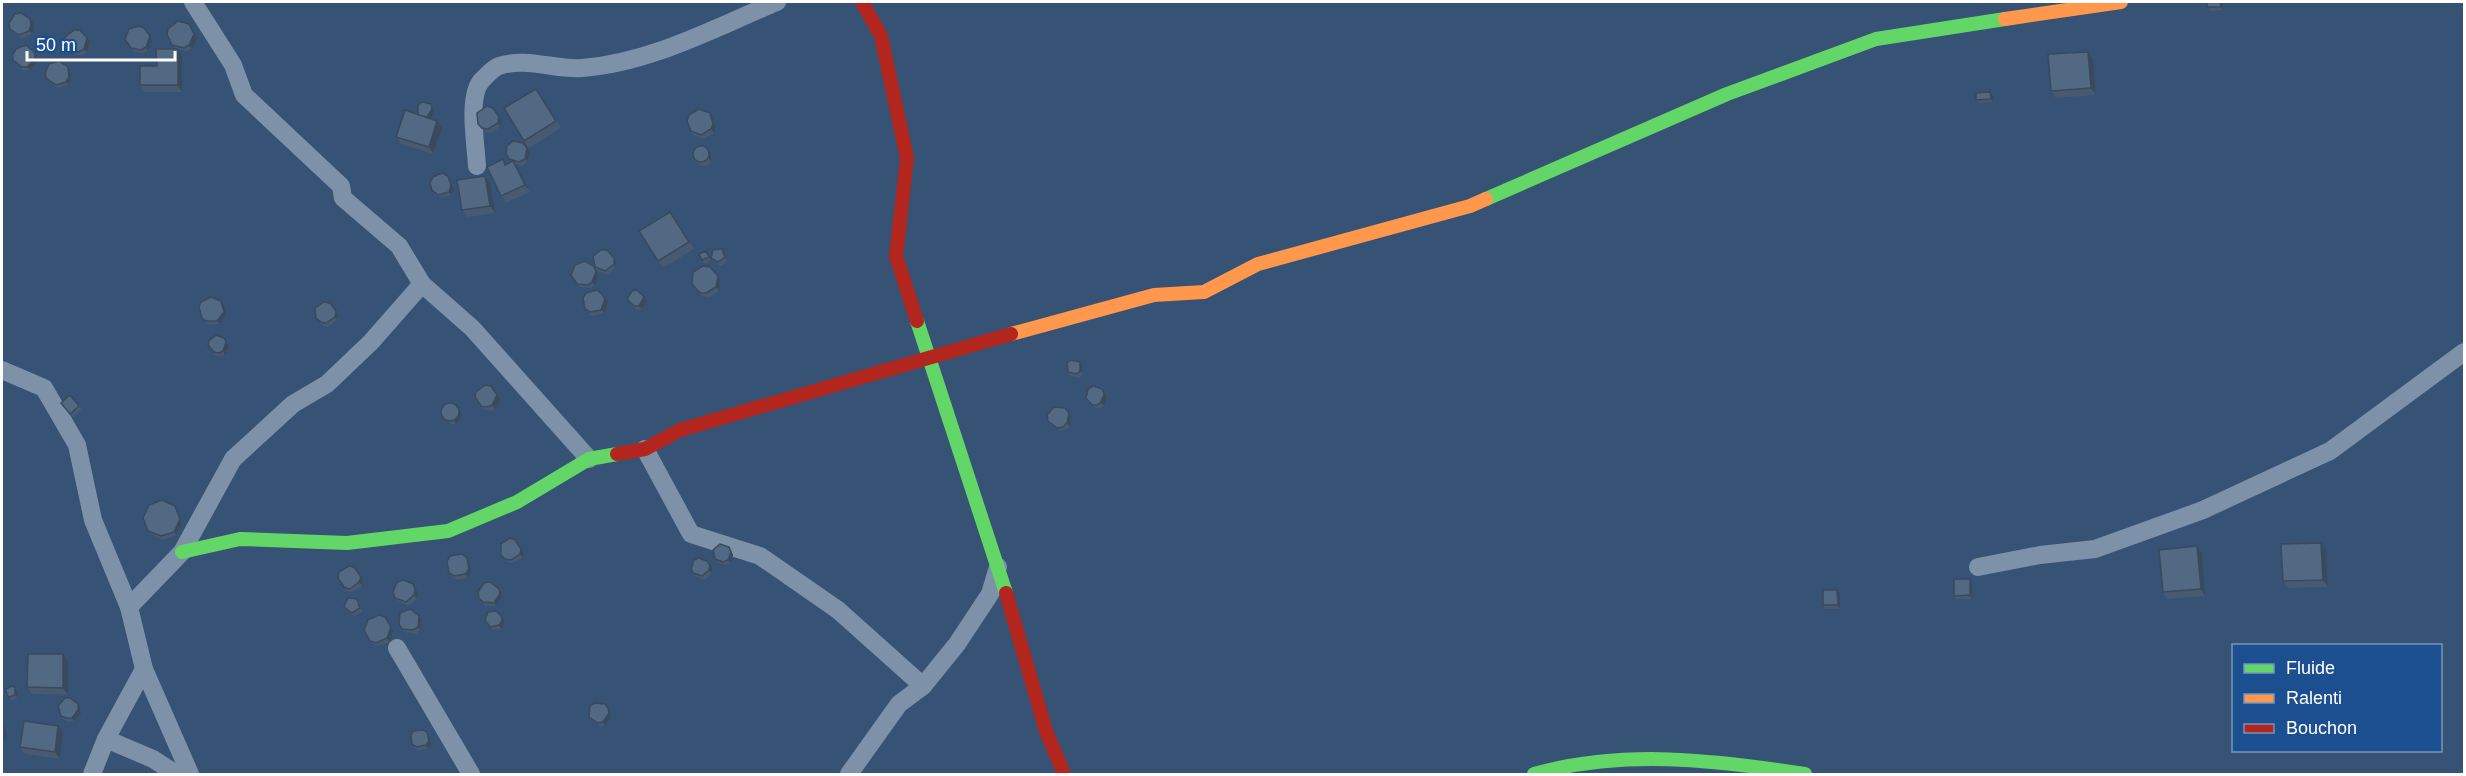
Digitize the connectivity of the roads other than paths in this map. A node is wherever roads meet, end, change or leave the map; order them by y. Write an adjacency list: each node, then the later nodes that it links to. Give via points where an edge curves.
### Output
1 (193, 2): 6 (street, via 233,65 244,95 341,186 343,198 399,246)
2 (777, 2): 5 (street, via 623,62 580,68 525,63 498,66 479,83 473,104)
3 (862, 2): 8 (street, via 880,36 908,158 896,256)
4 (2121, 2): 8 (street, via 1876,39 1727,94 1470,206 1258,264 1204,292 1154,295)
5 (477, 166)
6 (422, 284): 11 (street, via 472,328); 12 (street, via 327,384 293,404 233,459)
7 (2464, 352): 14 (street, via 2330,451 2203,510 2095,549)
8 (928, 358): 10 (street, via 680,430); 13 (street)
9 (2, 370): 15 (street, via 44,388 77,446 93,520)
10 (645, 449): 11 (street); 18 (street, via 691,534 760,555 838,610)
11 (589, 459): 12 (street, via 517,502 448,531 347,543 240,539)
12 (182, 552): 15 (street)
13 (998, 567): 18 (street, via 990,594); 25 (street, via 1046,731)
14 (1978, 567)
15 (129, 607): 17 (street)
16 (397, 648): 23 (street)
17 (144, 669): 19 (street); 22 (street)
18 (923, 686): 24 (street, via 899,704)
19 (106, 739): 20 (street); 21 (street, via 153,759)
20 (92, 774)
21 (176, 774)
22 (190, 774)
23 (471, 774)
24 (849, 774)
25 (1064, 774)
26 (1534, 774): 27 (street, via 1620,759 1697,761)
27 (1805, 774)

